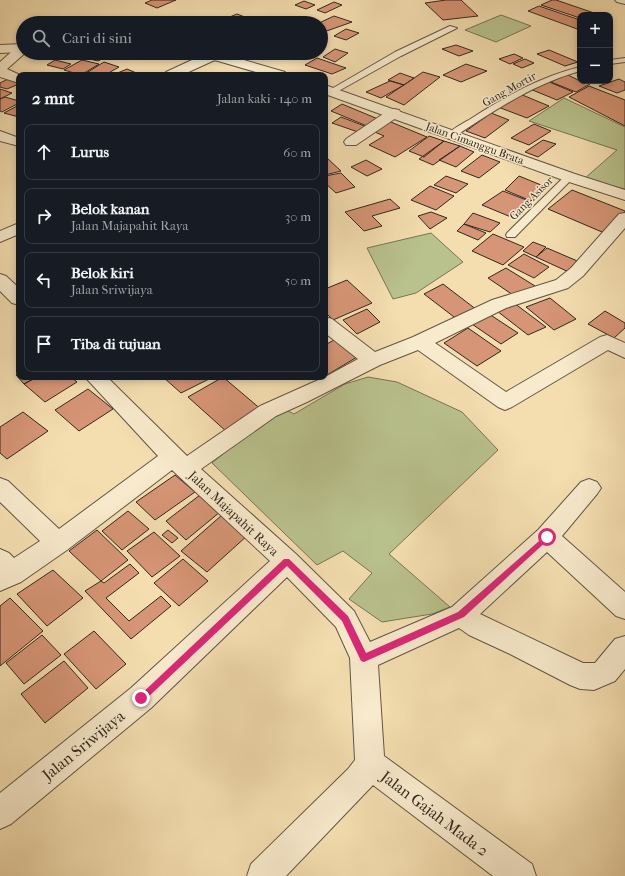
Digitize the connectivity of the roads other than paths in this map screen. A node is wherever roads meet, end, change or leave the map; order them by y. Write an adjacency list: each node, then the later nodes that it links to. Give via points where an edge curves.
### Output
1 (621, 0): 2 (street)
2 (625, 1)
3 (453, 28): 16 (lane)
4 (0, 48): 5 (street)
5 (16, 48)
6 (16, 54): 11 (street)
7 (203, 60): 13 (street)
8 (226, 60): 14 (street)
9 (625, 60): 10 (lane)
10 (613, 62)
11 (0, 69): 15 (street, via 4,74)
12 (577, 70): 18 (lane, Gang Mortir, via 518,94)
13 (177, 72)
14 (269, 72)
15 (16, 78)
16 (328, 90): 17 (street, Jalan Cimanggu Brata)
17 (394, 113): 18 (street, Jalan Cimanggu Brata); 20 (street)
18 (451, 135): 22 (street, Jalan Cimanggu Brata)
19 (9, 139): 21 (street)
20 (350, 142)
21 (16, 150)
22 (569, 177): 23 (street, Jalan Cimanggu Brata); 26 (lane, Gang Asisor)
23 (625, 195)
24 (625, 218): 31 (street, via 577,272 562,284 499,304)
25 (16, 229): 27 (street)
26 (511, 235)
27 (0, 237)
28 (0, 280): 29 (street)
29 (16, 296)
30 (328, 325): 33 (street)
31 (420, 342): 32 (street, via 505,402 607,342); 33 (street)
32 (623, 348)
33 (373, 360): 35 (street, via 300,398 268,411)
34 (98, 380): 35 (street, Jalan Majapahit Raya)
35 (179, 463): 39 (street); 40 (street, Jalan Majapahit Raya)
36 (0, 488): 39 (street)
37 (589, 488): 38 (street)
38 (547, 537): 42 (street); 43 (street)
39 (58, 543): 41 (street)
40 (287, 561): 45 (street, Jalan Majapahit Raya, via 345,619); 47 (street, Jalan Sriwijaya, via 141,698)
41 (4, 571)
42 (625, 608)
43 (461, 615): 44 (street, via 478,627 580,676 594,677 605,672); 45 (street)
44 (625, 648)
45 (364, 658): 46 (street, Jalan Majapahit Raya)
46 (370, 764): 48 (street, via 359,780); 49 (street, Jalan Gajah Mada 2)
47 (0, 813)
48 (262, 876)
49 (520, 876)

